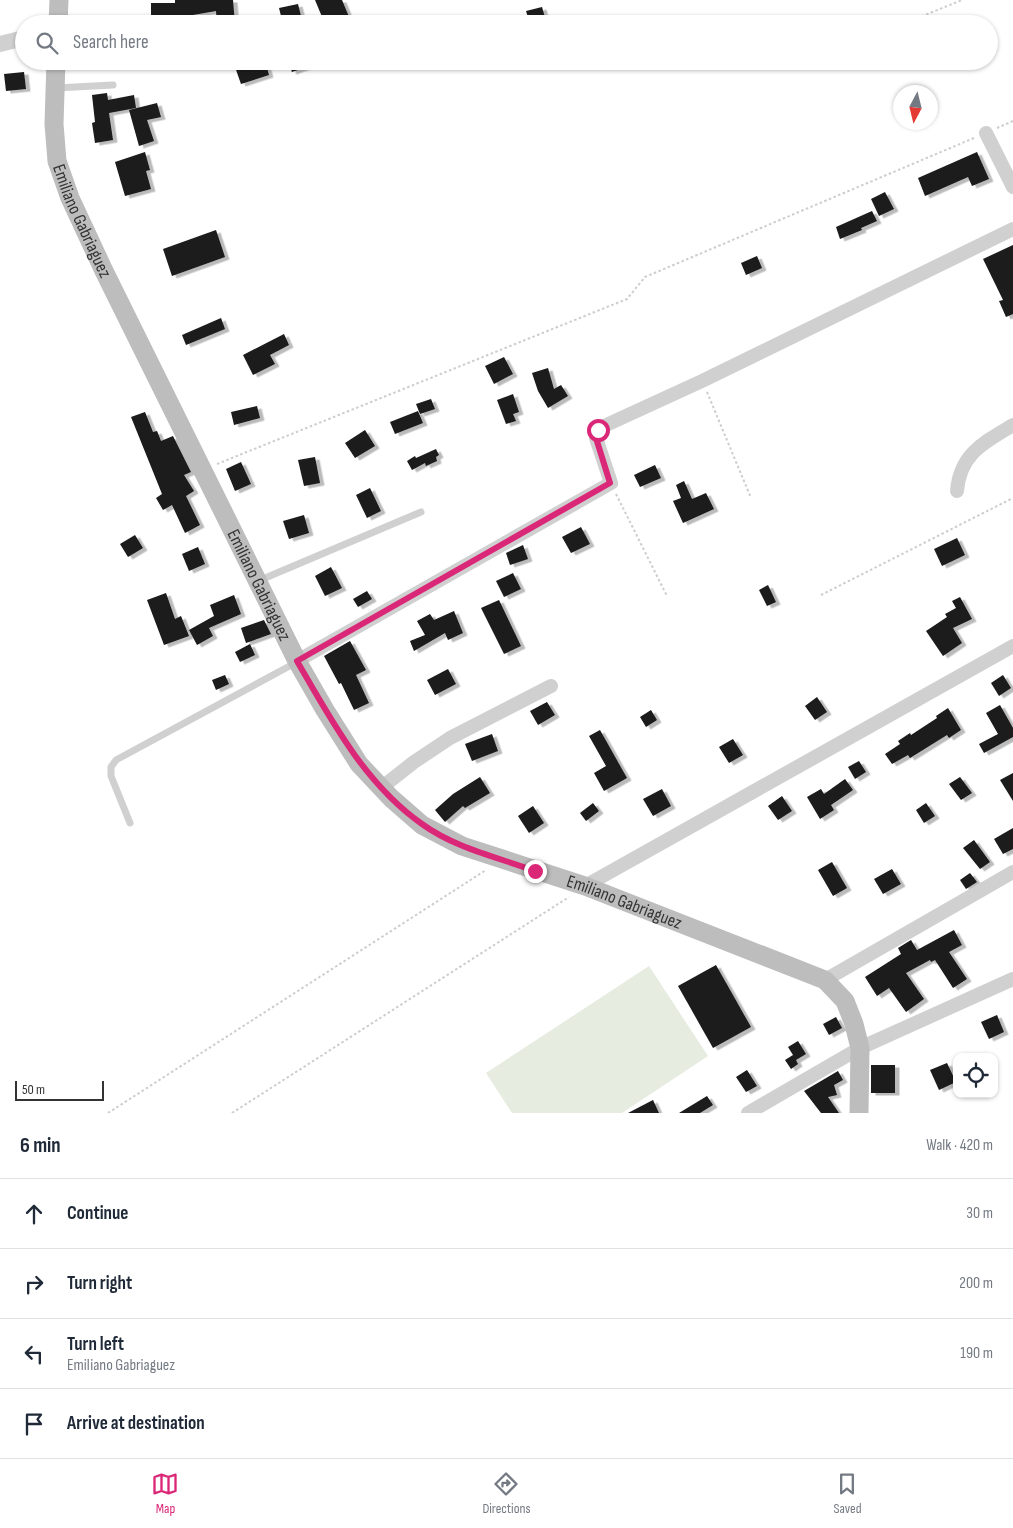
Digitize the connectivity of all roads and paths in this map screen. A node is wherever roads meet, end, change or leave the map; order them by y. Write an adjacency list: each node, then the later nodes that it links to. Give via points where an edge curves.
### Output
1 (59, 0): 3 (main road)
2 (962, 0): 4 (path)
3 (58, 15)
4 (925, 15)
5 (15, 40): 6 (street)
6 (0, 44)
7 (56, 70): 9 (main road, Emiliano Gabriaguez)
8 (113, 85): 9 (lane)
9 (55, 88): 16 (main road, Emiliano Gabriaguez, via 57,161 70,198)
10 (1013, 121): 11 (path)
11 (986, 133): 12 (street); 16 (path, via 645,277 627,299)
12 (1013, 187)
13 (1013, 229): 14 (street)
14 (702, 381): 17 (street, via 598,430 596,438); 19 (path)
15 (1013, 425): 18 (street, via 971,454 958,477)
16 (202, 470): 22 (main road, Emiliano Gabriaguez)
17 (610, 483): 24 (path); 26 (street)
18 (957, 491)
19 (751, 498)
20 (1013, 498): 23 (path)
21 (421, 512): 22 (lane)
22 (258, 582): 26 (main road, Emiliano Gabriaguez)
23 (821, 595)
24 (667, 596)
25 (1013, 646): 32 (street)
26 (297, 661): 28 (main road, Emiliano Gabriaguez, via 360,764); 29 (lane, via 116,760 111,767 111,776)
27 (551, 686): 28 (street, via 450,738)
28 (381, 788): 30 (main road, Emiliano Gabriaguez, via 422,825 462,846)
29 (130, 823)
30 (502, 859): 32 (main road, Emiliano Gabriaguez); 36 (path)
31 (1013, 872): 34 (street)
32 (585, 886): 34 (main road, Emiliano Gabriaguez); 37 (path)
33 (1013, 979): 35 (street)
34 (825, 980): 35 (main road, Emiliano Gabriaguez, via 845,1001)
35 (860, 1048): 38 (street); 39 (main road, Emiliano Gabriaguez)
36 (108, 1113)
37 (232, 1113)
38 (748, 1113)
39 (859, 1113)

